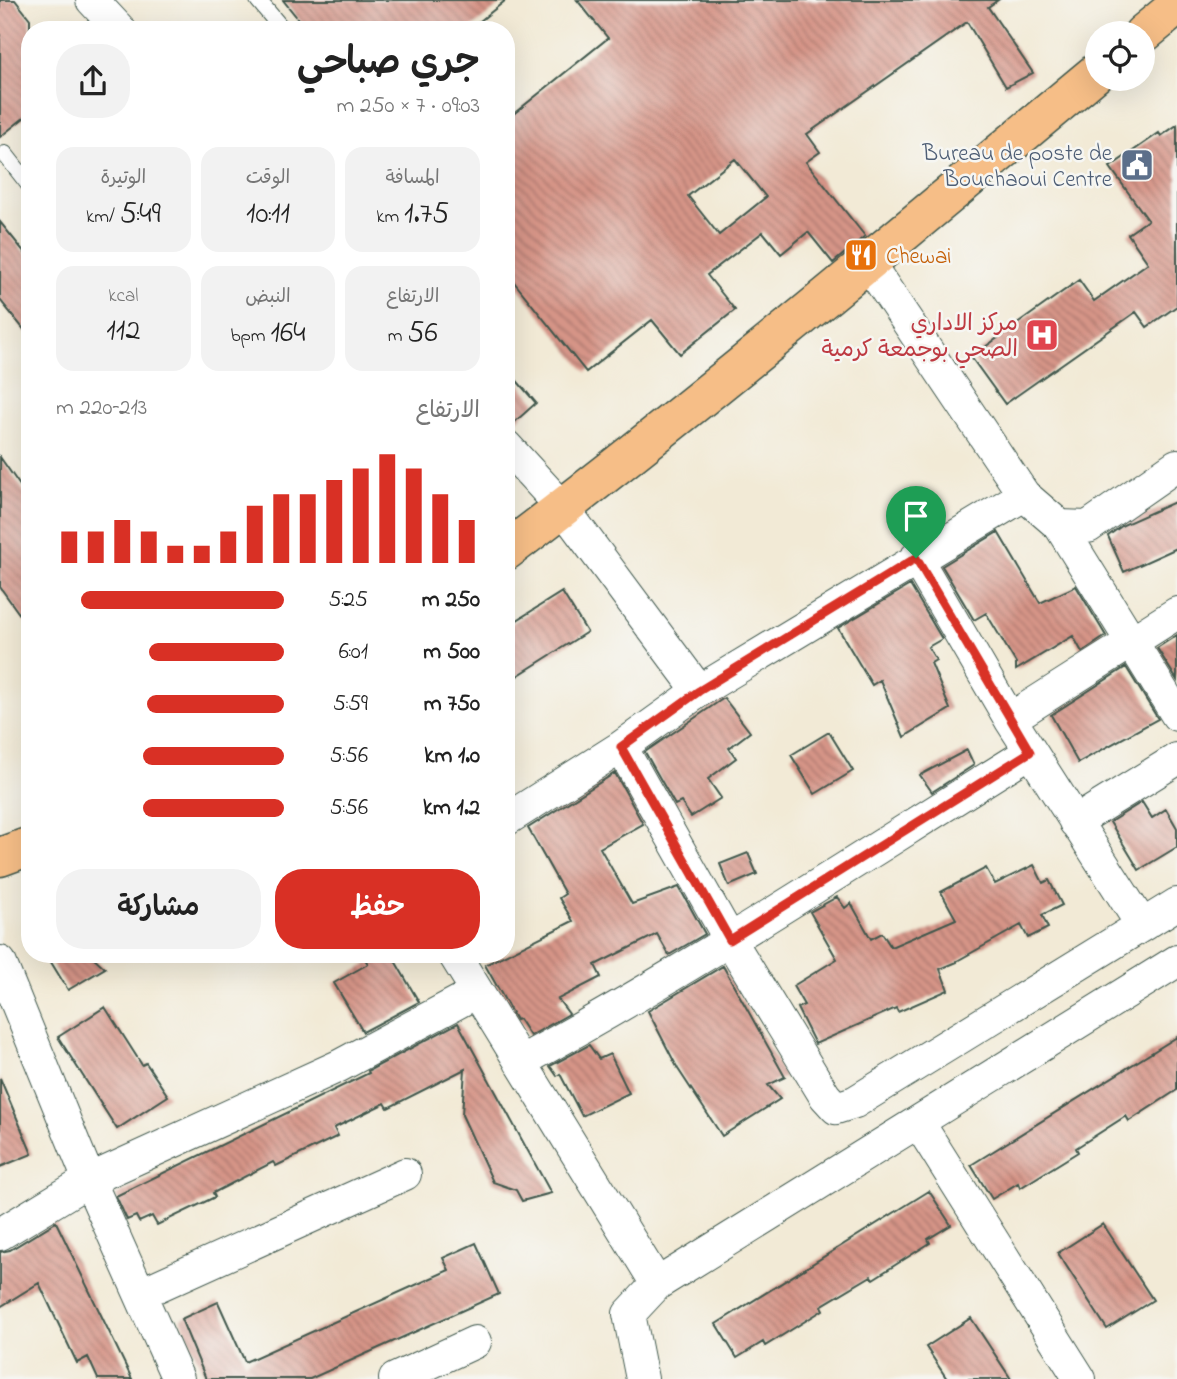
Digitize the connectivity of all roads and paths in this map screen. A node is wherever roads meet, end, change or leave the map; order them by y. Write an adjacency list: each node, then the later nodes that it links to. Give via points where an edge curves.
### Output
1 (92, 0): 4 (street)
2 (258, 0): 5 (lane)
3 (1177, 6): 6 (main road)
4 (112, 21)
5 (276, 21)
6 (1155, 24)
7 (1085, 82): 10 (main road)
8 (5, 154): 9 (lane)
9 (21, 174)
10 (868, 263): 13 (street); 14 (main road)
11 (515, 456): 14 (street)
12 (1177, 464): 15 (street, via 1088,527)
13 (1024, 495): 15 (street); 17 (street)
14 (563, 508): 16 (main road); 20 (street)
15 (1059, 526): 19 (street)
16 (515, 544)
17 (916, 558): 20 (street); 22 (street)
18 (1177, 612): 19 (street)
19 (1131, 642): 21 (street); 22 (street)
20 (699, 691): 23 (street)
21 (1177, 715)
22 (1010, 719): 24 (street)
23 (621, 747): 26 (street); 32 (street)
24 (1030, 752): 27 (street); 32 (street)
25 (1177, 760): 27 (street)
26 (515, 814)
27 (1075, 822): 31 (street)
28 (21, 849): 29 (main road)
29 (0, 857)
30 (1177, 904): 31 (street)
31 (1142, 925): 32 (street, via 855,1102 836,1108)
32 (730, 940): 37 (street)
33 (1177, 961): 38 (street)
34 (0, 962): 40 (street)
35 (459, 963): 36 (street)
36 (477, 992): 37 (street); 40 (street, via 339,1066)
37 (520, 1062): 42 (street)
38 (918, 1122): 42 (street); 48 (street)
39 (405, 1174): 43 (street)
40 (89, 1180): 41 (street); 43 (street)
41 (0, 1234)
42 (657, 1284): 47 (street, via 629,1314)
43 (140, 1294): 45 (street)
44 (475, 1342): 46 (street)
45 (178, 1379)
46 (395, 1379)
47 (642, 1379)
48 (1080, 1379)

